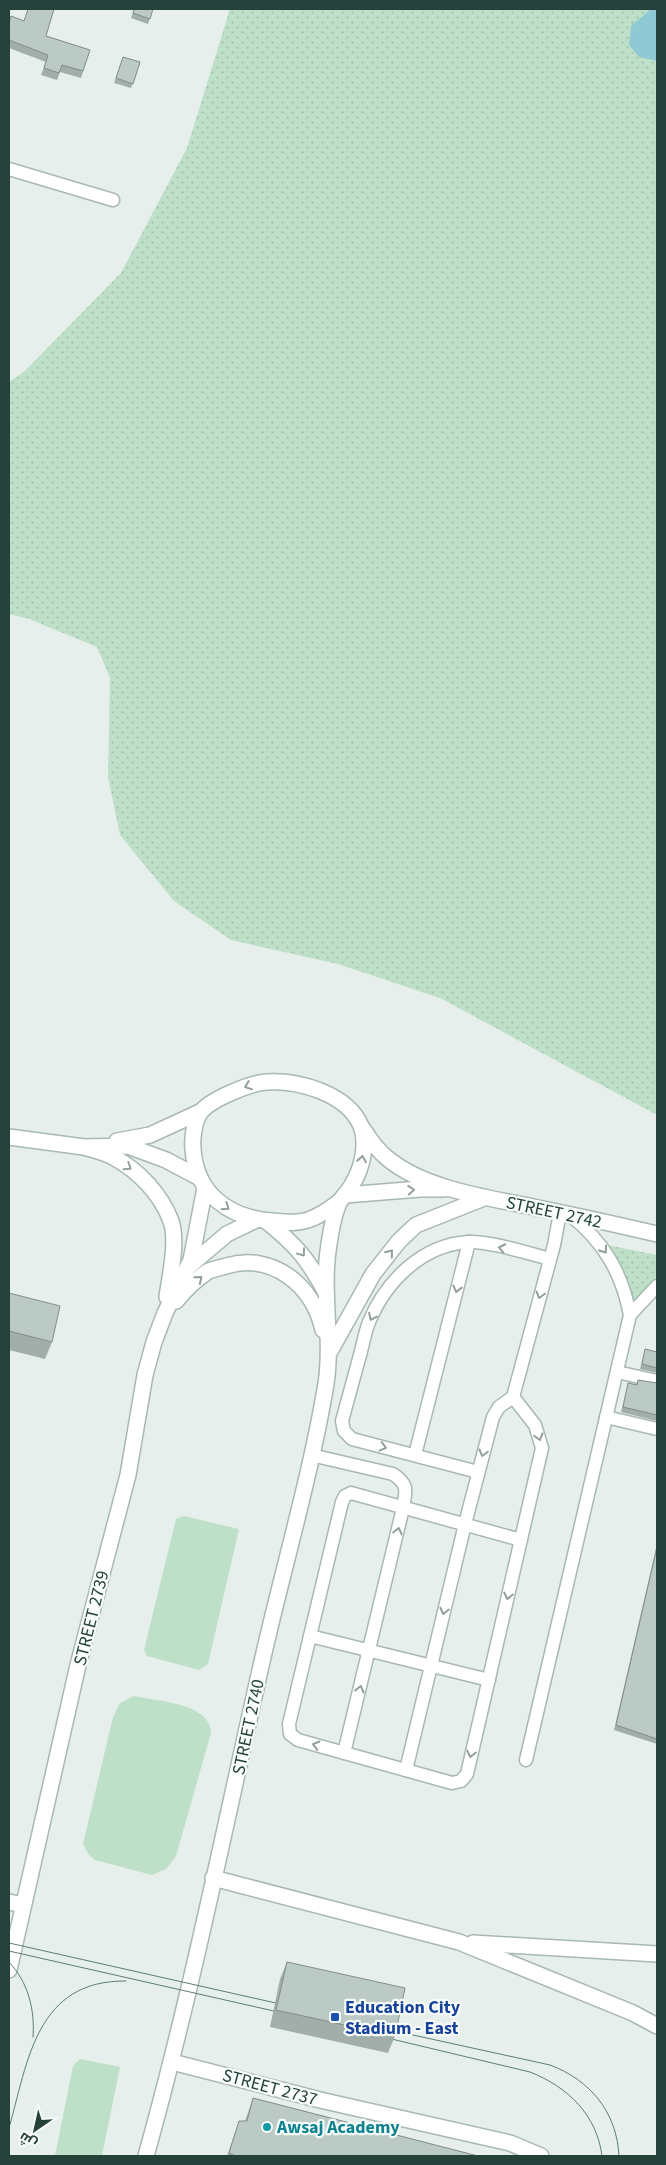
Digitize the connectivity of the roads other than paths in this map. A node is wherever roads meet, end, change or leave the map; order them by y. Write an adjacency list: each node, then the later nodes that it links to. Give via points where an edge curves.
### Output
1 (9, 169): 2 (lane)
2 (113, 200)
3 (200, 1112): 4 (street, one-way to 3, via 338,1100 309,1085 277,1081 253,1083); 6 (street, via 150,1135); 7 (street, via 192,1140 194,1159)
4 (361, 1126): 8 (street, STREET 2742, via 374,1146 388,1159); 9 (street, one-way to 4, via 362,1163)
5 (9, 1137): 6 (street)
6 (84, 1147): 7 (street, via 128,1146 166,1160); 19 (street, one-way to 19, via 112,1157 137,1173 157,1195 171,1222 173,1249)
7 (203, 1183): 12 (street, one-way to 12, via 223,1206 237,1214); 16 (street, STREET 2739, via 195,1245)
8 (450, 1189): 9 (street, STREET 2742, one-way to 8, via 420,1189); 10 (street, STREET 2742)
9 (343, 1198): 12 (street, via 310,1220 293,1223); 18 (street, STREET 2740, via 328,1249)
10 (484, 1198): 11 (street, STREET 2742); 21 (street, one-way to 10, via 372,1274 399,1241 416,1225)
11 (565, 1214): 13 (street, STREET 2742); 15 (lane); 20 (lane, one-way to 20, via 596,1238 615,1266)
12 (261, 1220): 16 (street, STREET 2739, via 227,1234); 18 (street, STREET 2740, one-way to 18, via 293,1242)
13 (657, 1234)
14 (469, 1242): 15 (lane, one-way to 14); 28 (lane, one-way to 28); 28 (lane, one-way to 28, via 445,1246 420,1257 400,1274 377,1306 369,1323 342,1421 344,1431 352,1439)
15 (550, 1259): 24 (lane, one-way to 24)
16 (185, 1270): 19 (street, STREET 2739)
17 (657, 1287): 20 (lane)
18 (327, 1294): 21 (street, STREET 2740)
19 (165, 1313): 21 (street, one-way to 21, via 186,1289 209,1271 236,1263 264,1263 290,1277 311,1298 320,1316); 41 (street, STREET 2739, via 145,1375 128,1475)
20 (630, 1315): 22 (lane)
21 (329, 1354): 27 (street, STREET 2740)
22 (616, 1372): 23 (lane); 25 (lane)
23 (657, 1381)
24 (513, 1397): 29 (lane, one-way to 29, via 499,1407 493,1417); 32 (lane, one-way to 32, via 535,1425 542,1448)
25 (606, 1417): 26 (lane); 38 (lane)
26 (657, 1429)
27 (311, 1455): 30 (lane, via 393,1474 403,1481 406,1489); 40 (street, STREET 2740)
28 (415, 1455): 29 (lane)
29 (478, 1472): 31 (lane)
30 (403, 1508): 31 (lane); 33 (lane, via 351,1493 345,1496); 34 (lane, one-way to 30)
31 (464, 1524): 32 (lane); 35 (lane, one-way to 35)
32 (521, 1540): 36 (lane, one-way to 36)
33 (310, 1636): 34 (lane); 37 (lane, one-way to 33, via 298,1740 290,1734 289,1724)
34 (369, 1651): 35 (lane); 37 (lane, one-way to 34)
35 (431, 1666): 36 (lane); 39 (lane)
36 (489, 1680): 39 (lane, one-way to 39, via 467,1774 461,1781 452,1783)
37 (344, 1753): 39 (lane)
38 (526, 1760)
39 (406, 1770)
40 (213, 1878): 42 (street); 46 (street, STREET 2740)
41 (16, 1904): 44 (street, STREET 2739)
42 (459, 1942): 43 (street); 45 (street, via 633,2013)
43 (657, 1954)
44 (9, 1970)
45 (657, 2026)
46 (172, 2062): 47 (street, STREET 2740); 48 (street, STREET 2737, via 510,2143)
47 (146, 2156)
48 (542, 2156)

